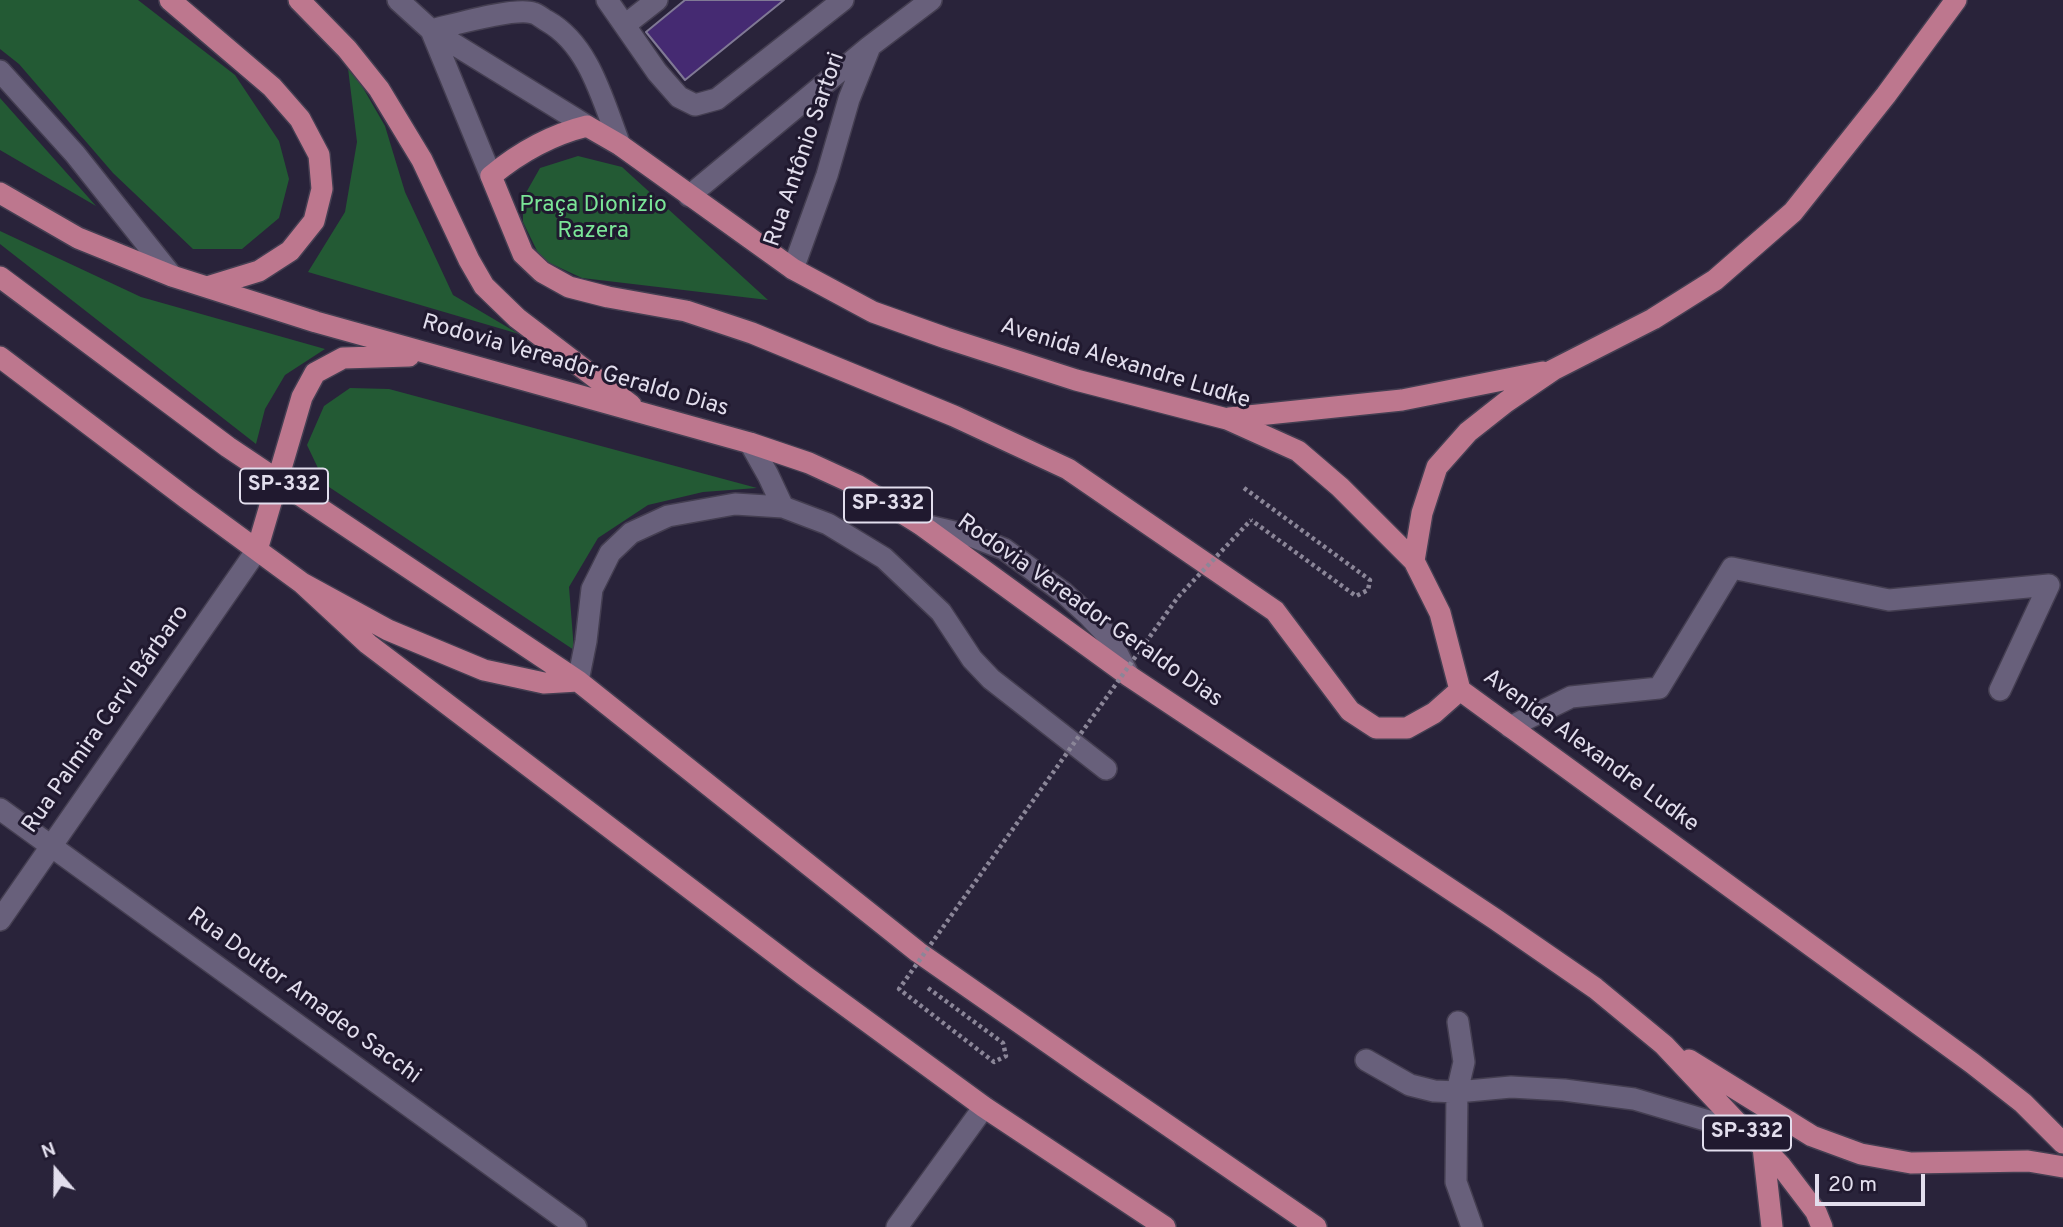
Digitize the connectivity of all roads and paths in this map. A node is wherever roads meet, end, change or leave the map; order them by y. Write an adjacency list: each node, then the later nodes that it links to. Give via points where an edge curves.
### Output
1 (170, 0): 21 (main road, via 272,87 300,119 319,155 322,189 314,221 290,251 259,271)
2 (299, 0): 25 (main road, via 379,89 422,160 484,286 517,318)
3 (398, 0): 10 (street, Avenida Alexandre Ludke)
4 (607, 0): 9 (street)
5 (657, 0): 9 (street)
6 (843, 0): 9 (street, via 717,99 695,105 679,97 657,72)
7 (931, 0): 11 (street, Rua Antônio Sartori)
8 (1956, 0): 24 (main road, via 1793,212 1714,279 1653,319)
9 (625, 25)
10 (431, 30): 13 (street, Avenida Alexandre Ludke); 14 (street, via 533,12 556,26 588,65); 15 (street, Avenida Alexandre Ludke)
11 (869, 47): 17 (street, Rua Antônio Sartori); 18 (street, Rua Antônio Sartori)
12 (0, 71): 19 (street, via 75,154)
13 (587, 126): 14 (main road, Avenida Alexandre Ludke); 15 (main road, via 536,144)
14 (620, 145): 17 (main road, Avenida Alexandre Ludke)
15 (491, 176): 37 (main road, via 523,254 542,272 569,287 686,311 752,333 1068,468 1275,611 1350,711 1376,728 1407,728 1434,713)
16 (0, 193): 19 (main road, Rodovia Vereador Geraldo Dias / SP-332, via 78,238)
17 (689, 197): 18 (main road, Avenida Alexandre Ludke)
18 (793, 269): 26 (main road, Avenida Alexandre Ludke, via 873,312 946,338 1076,380)
19 (172, 276): 21 (main road, Rodovia Vereador Geraldo Dias / SP-332)
20 (0, 277): 28 (main road, SP-332)
21 (207, 287): 22 (main road, Rodovia Vereador Geraldo Dias / SP-332)
22 (435, 355): 25 (main road, Rodovia Vereador Geraldo Dias / SP-332); 28 (main road, via 343,358 315,373 302,397)
23 (0, 357): 32 (main road)
24 (1553, 370): 26 (main road, via 1402,400); 33 (main road, via 1468,432 1437,467 1422,513)
25 (642, 414): 27 (main road, Rodovia Vereador Geraldo Dias / SP-332)
26 (1227, 419): 33 (main road, Avenida Alexandre Ludke, via 1298,452)
27 (750, 443): 30 (street); 31 (main road, Rodovia Vereador Geraldo Dias / SP-332, via 857,485)
28 (278, 482): 32 (main road); 36 (main road, SP-332)
29 (1244, 488): 44 (path, bridge, via 1370,580 1368,590 1356,596 1251,520 1178,597 899,989 994,1062 1006,1056 1003,1043)
30 (783, 508): 36 (street, via 735,504 668,516 631,533 610,553 592,589); 40 (street, via 828,524 884,558 941,612 990,679)
31 (920, 524): 35 (main road, Rodovia Vereador Geraldo Dias / SP-332); 35 (street, via 1004,549 1088,615 1109,637)
32 (257, 550): 34 (main road); 42 (street, Rua Palmira Cervi Bárbaro)
33 (1414, 561): 37 (main road, Avenida Alexandre Ludke, via 1440,613)
34 (302, 583): 36 (main road, via 388,630 484,670 544,683); 49 (main road, via 368,644)
35 (1129, 676): 46 (main road, Rodovia Vereador Geraldo Dias / SP-332, via 1495,919 1595,988)
36 (578, 681): 57 (main road, SP-332, via 919,952)
37 (1460, 690): 39 (main road, Avenida Alexandre Ludke)
38 (2000, 690): 39 (street, via 2049,585 1889,600 1732,568 1659,688 1571,697)
39 (1510, 727): 51 (main road, Avenida Alexandre Ludke, via 1972,1063 2023,1103)
40 (1106, 769)
41 (0, 809): 42 (street, Rua Doutor Amadeo Sacchi)
42 (52, 847): 43 (street, Rua Palmira Cervi Bárbaro); 54 (street, Rua Doutor Amadeo Sacchi)
43 (0, 920)
44 (928, 988)
45 (1458, 1022): 48 (street, via 1464,1062)
46 (1664, 1045): 50 (main road, Rodovia Vereador Geraldo Dias / SP-332); 53 (main road, via 1812,1136 1861,1154 1911,1163 2028,1161)
47 (1366, 1060): 48 (street, via 1409,1085)
48 (1457, 1092): 50 (street, via 1511,1087 1634,1099); 58 (street, via 1456,1182)
49 (984, 1107): 55 (street); 56 (main road)
50 (1746, 1132): 52 (main road, Rodovia Vereador Geraldo Dias / SP-332)
51 (2063, 1143)
52 (1763, 1147): 59 (main road); 60 (main road, Rodovia Vereador Geraldo Dias / SP-332, via 1816,1212)
53 (2063, 1167)
54 (576, 1227)
55 (897, 1227)
56 (1165, 1227)
57 (1316, 1227)
58 (1472, 1227)
59 (1772, 1227)
60 (1822, 1227)

